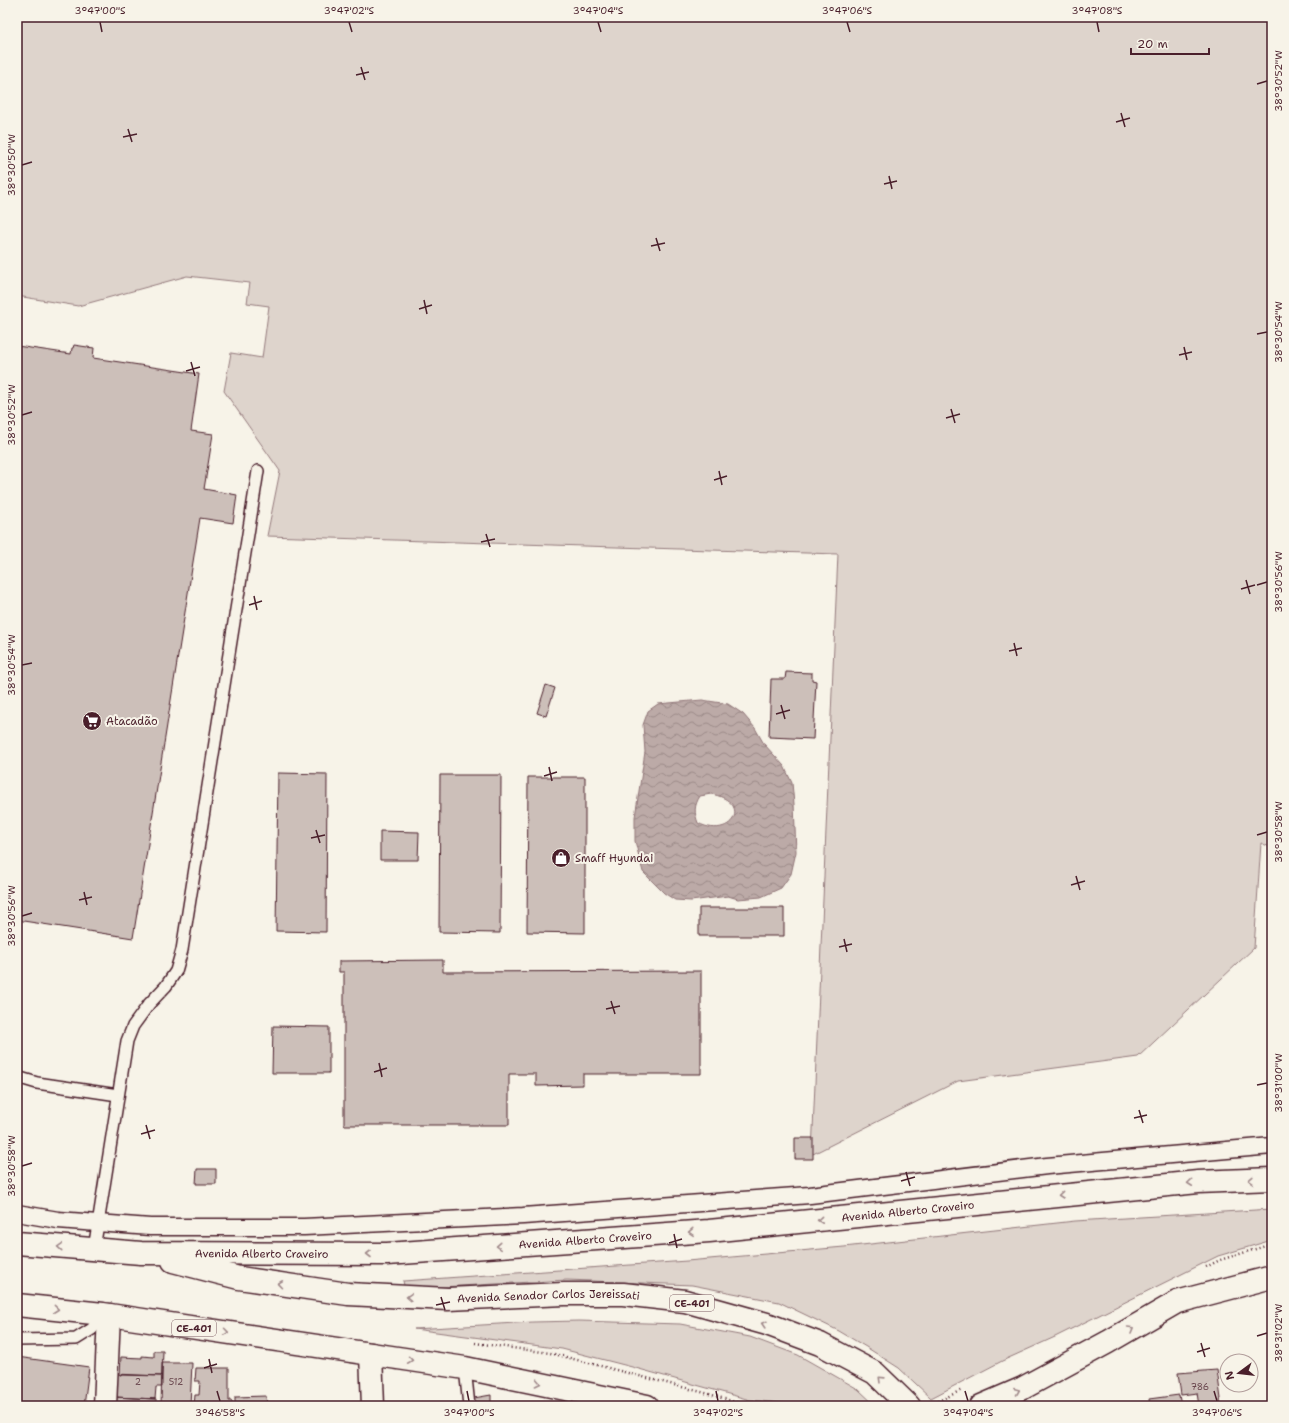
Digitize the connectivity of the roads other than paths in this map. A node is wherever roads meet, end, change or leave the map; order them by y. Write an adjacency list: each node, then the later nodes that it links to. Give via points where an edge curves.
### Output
1 (258, 470): 3 (lane, via 182,950 176,971 133,1026 127,1041)
2 (17, 1077): 3 (lane, via 37,1083)
3 (118, 1095): 7 (lane)
4 (1272, 1146): 7 (street, via 1047,1166 810,1195 523,1216 304,1227 150,1227)
5 (1272, 1179): 10 (main road, Avenida Alberto Craveiro, one-way to 10, via 1198,1182 709,1231 387,1254)
6 (17, 1213): 7 (street)
7 (98, 1223): 9 (lane)
8 (17, 1243): 9 (main road, Avenida Alberto Craveiro / CE-401, one-way to 8)
9 (94, 1249): 10 (main road, Avenida Alberto Craveiro / CE-401)
10 (141, 1253): 21 (main road, Avenida Senador Carlos Jereissati / CE-401, one-way to 10, via 875,1373 820,1344 767,1324 685,1301 623,1294 448,1299 348,1294 239,1278)
11 (1272, 1277): 22 (main road, one-way to 11, via 1023,1388 1176,1302)
12 (17, 1305): 13 (main road, CE-401, one-way to 13)
13 (106, 1315): 14 (lane, via 92,1329 76,1339); 15 (main road, CE-401, one-way to 15); 17 (main road)
14 (17, 1340)
15 (371, 1354): 16 (main road, CE-401, one-way to 16); 18 (main road)
16 (465, 1368): 19 (lane); 20 (main road, CE-401, one-way to 20)
17 (105, 1406)
18 (373, 1406)
19 (469, 1406)
20 (647, 1406)
21 (909, 1406)
22 (980, 1406)

